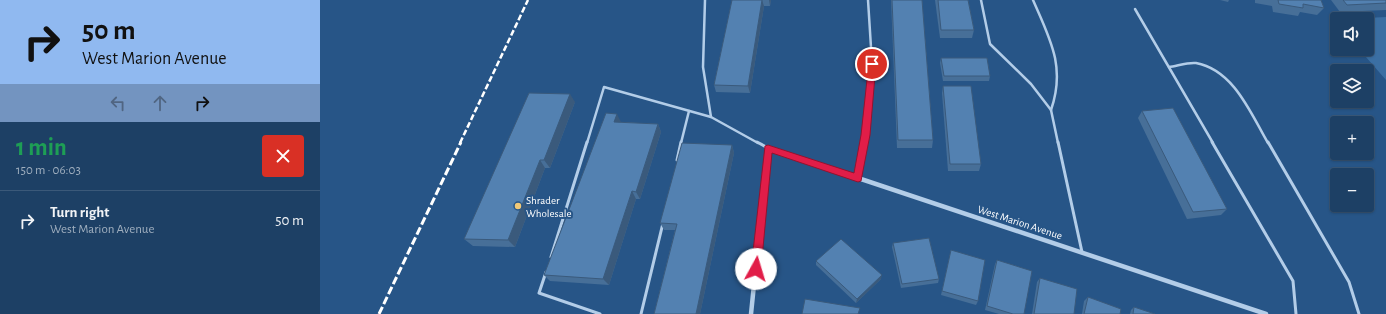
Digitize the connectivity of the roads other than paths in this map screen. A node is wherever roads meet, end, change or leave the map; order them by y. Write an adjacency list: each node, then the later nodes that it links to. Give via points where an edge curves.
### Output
1 (705, 0): 9 (lane, via 703,66)
2 (868, 0): 12 (lane, via 872,64 866,135)
3 (981, 0): 7 (lane, via 990,44 1031,84)
4 (1033, 0): 7 (lane, via 1056,57 1057,98)
5 (1135, 9): 6 (lane)
6 (1169, 67): 21 (lane, via 1293,281); 22 (lane, via 1195,63 1210,68 1233,85 1349,282)
7 (1051, 110): 14 (lane)
8 (689, 111): 9 (lane); 11 (lane); 15 (lane, via 604,88)
9 (710, 117): 10 (lane)
10 (768, 148): 12 (street, West Marion Avenue); 19 (street)
11 (677, 163)
12 (858, 178): 14 (street, West Marion Avenue)
13 (664, 216): 18 (lane)
14 (1082, 252): 20 (street, West Marion Avenue)
15 (549, 262)
16 (547, 270): 17 (lane, via 539,292)
17 (600, 314)
18 (641, 314)
19 (751, 314)
20 (1266, 314)
21 (1296, 314)
22 (1359, 314)

